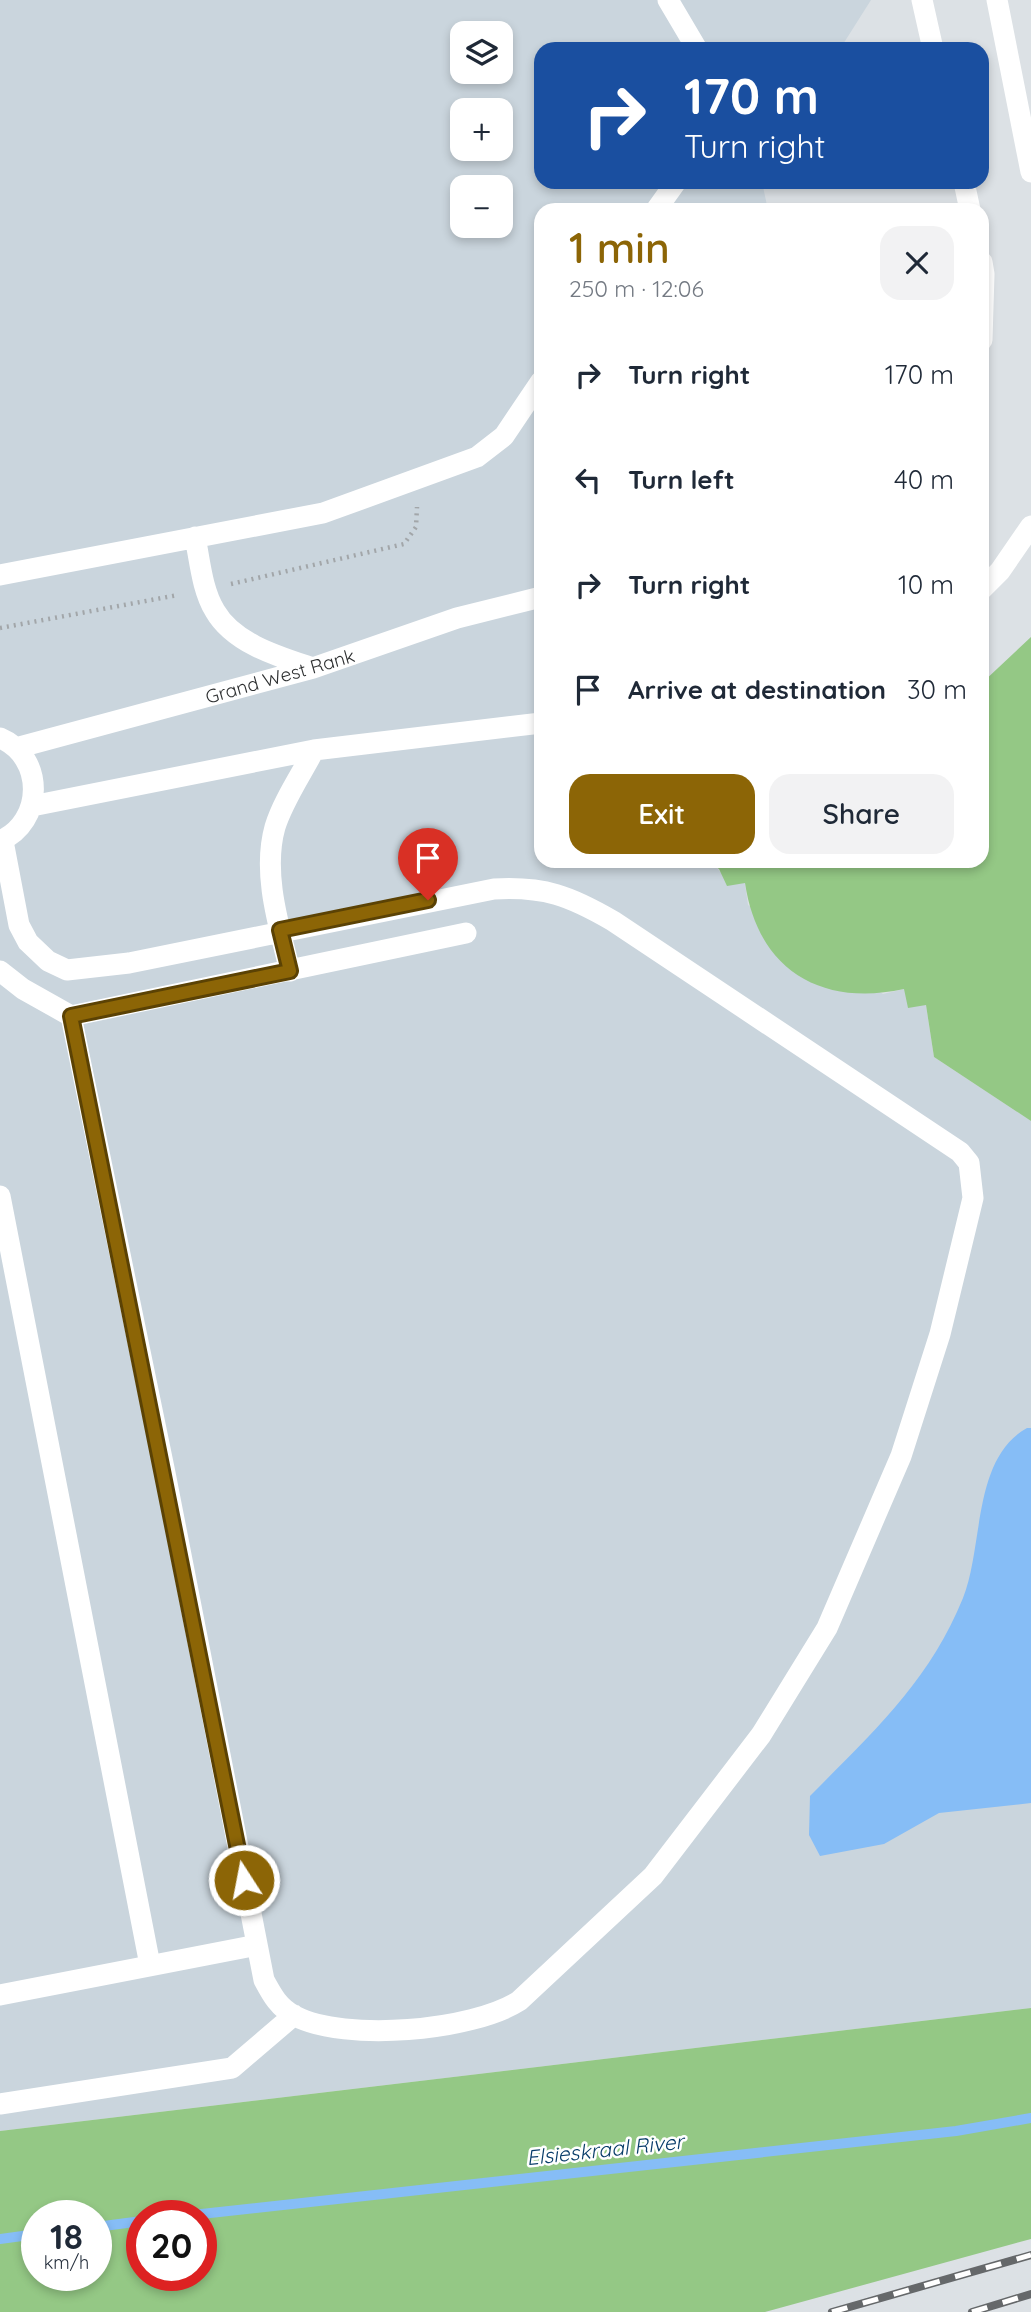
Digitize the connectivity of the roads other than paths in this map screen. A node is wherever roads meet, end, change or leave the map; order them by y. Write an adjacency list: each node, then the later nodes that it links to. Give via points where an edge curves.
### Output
1 (668, 0): 4 (lane)
2 (922, 0): 5 (lane)
3 (997, 0): 6 (lane)
4 (693, 42)
5 (931, 42)
6 (1031, 172)
7 (534, 391): 9 (lane, via 493,448 477,457 323,513)
8 (1031, 526): 11 (lane)
9 (195, 537): 10 (lane); 13 (lane, via 206,589 223,622 273,654)
10 (0, 575)
11 (989, 582)
12 (534, 599): 13 (lane, Grand West Rank, via 457,618)
13 (313, 668): 15 (lane, Grand West Rank)
14 (534, 724): 16 (lane)
15 (8, 743): 17 (lane, Grand West Rank, via 29,765 35,786)
16 (314, 750): 17 (lane); 19 (lane, via 275,828 271,878)
17 (32, 806): 18 (lane, via 16,832)
18 (2, 841): 19 (lane, via 19,925 28,942 48,961 67,970 129,963)
19 (280, 930): 22 (lane); 28 (lane, via 494,889 553,891 579,901 960,1152 969,1163 973,1198 940,1334 901,1456 827,1628 761,1735 653,1876 560,1965 512,2006 493,2016 351,2031)
20 (466, 933): 22 (lane)
21 (0, 971): 23 (lane)
22 (290, 971): 23 (lane)
23 (71, 1016): 25 (lane)
24 (0, 1196): 26 (lane)
25 (257, 1945): 26 (lane); 28 (lane, via 264,1980 275,2001)
26 (150, 1965): 27 (lane)
27 (0, 1995)
28 (293, 2015): 29 (lane, via 232,2068)
29 (0, 2104)

